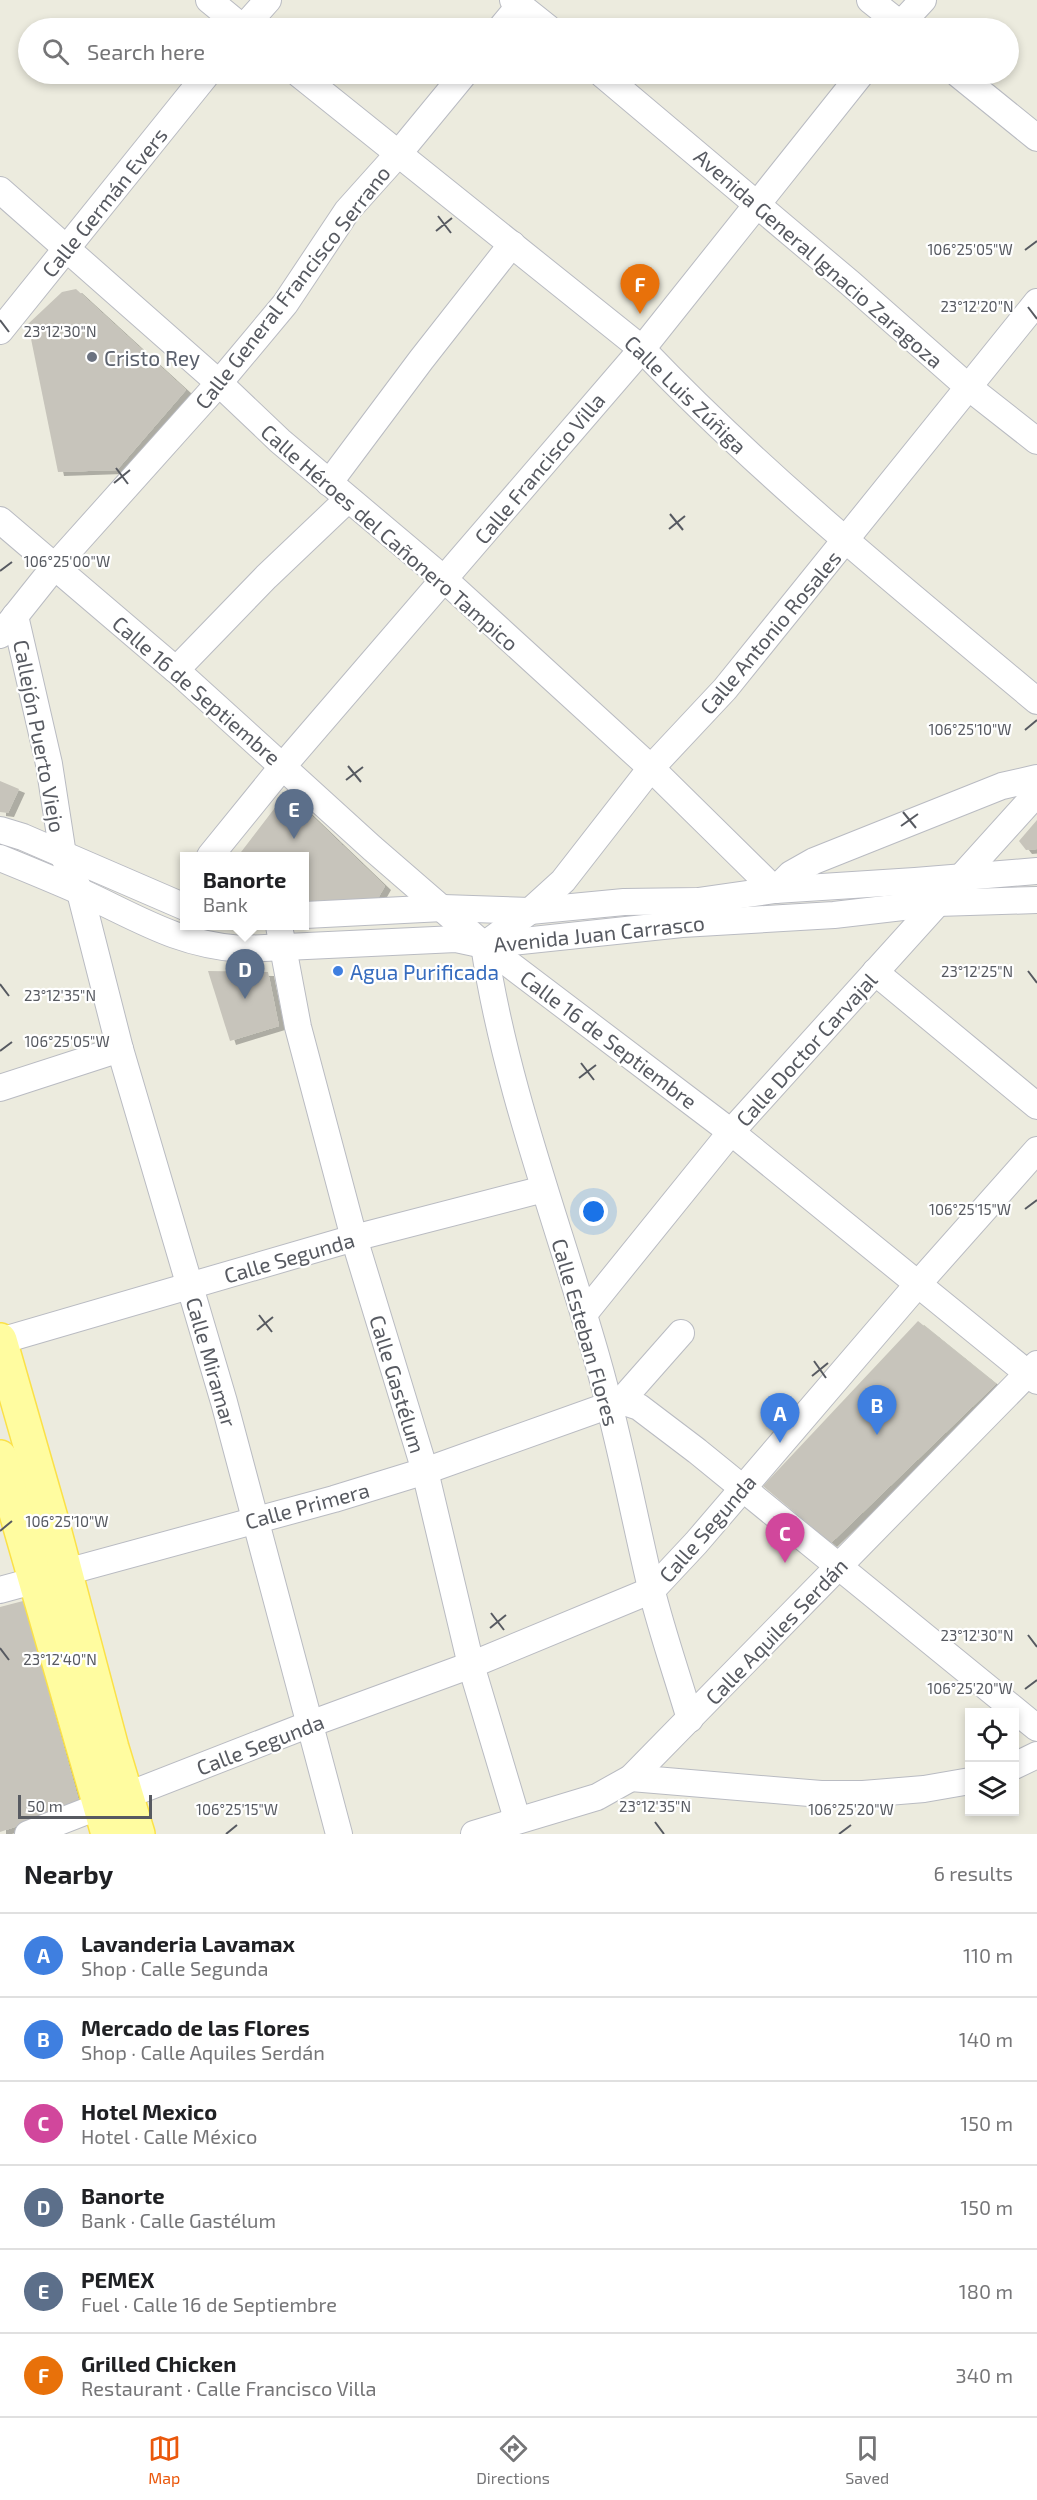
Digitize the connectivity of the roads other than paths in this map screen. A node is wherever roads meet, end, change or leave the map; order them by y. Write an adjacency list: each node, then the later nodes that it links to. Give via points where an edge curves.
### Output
1 (209, 0): 6 (street)
2 (268, 0): 7 (street)
3 (870, 0): 10 (street)
4 (923, 0): 11 (street)
5 (516, 2): 8 (street); 9 (street)
6 (231, 18)
7 (252, 18)
8 (507, 18)
9 (536, 18)
10 (891, 18)
11 (908, 18)
12 (199, 84): 23 (street, Calle Germán Evers)
13 (312, 84): 19 (street, Calle Luis Zúñiga)
14 (456, 84): 19 (street, Calle General Francisco Serrano)
15 (614, 84): 21 (street, Avenida General Ignacio Zaragoza)
16 (853, 84): 21 (street, Calle Francisco Villa)
17 (970, 84): 18 (street)
18 (1037, 138)
19 (399, 153): 22 (street, Calle Luis Zúñiga); 27 (street, Calle General Francisco Serrano, via 347,211 285,304)
20 (0, 190): 23 (street, Calle Héroes del Cañonero Tampico)
21 (757, 204): 26 (street, Calle Francisco Villa); 28 (street, Avenida General Ignacio Zaragoza)
22 (512, 244): 26 (street, Calle Luis Zúñiga); 30 (street, via 421,360)
23 (67, 249): 25 (street, Calle Germán Evers); 27 (street, Calle Héroes del Cañonero Tampico)
24 (1037, 302): 28 (street, Calle Antonio Rosales)
25 (0, 331)
26 (642, 349): 32 (street, Calle Luis Zúñiga, via 766,471); 34 (street, Calle Francisco Villa)
27 (219, 383): 30 (street, Calle Héroes del Cañonero Tampico); 33 (street, Calle General Francisco Serrano)
28 (968, 386): 29 (street, Avenida General Ignacio Zaragoza); 32 (street, Calle Antonio Rosales)
29 (1037, 441)
30 (339, 491): 34 (street, Calle Héroes del Cañonero Tampico); 36 (street, via 266,577)
31 (0, 520): 33 (street, Calle 16 de Septiembre)
32 (847, 539): 37 (street, Calle Luis Zúñiga); 39 (street, Calle Antonio Rosales, via 725,689)
33 (55, 566): 35 (street, Calle General Francisco Serrano); 36 (street, Calle 16 de Septiembre)
34 (445, 580): 38 (street, Calle Francisco Villa); 39 (street, Calle Héroes del Cañonero Tampico)
35 (8, 625): 44 (street, Callejón Puerto Viejo, via 49,764)
36 (176, 670): 38 (street, Calle 16 de Septiembre)
37 (1037, 700)
38 (283, 766): 43 (street, Calle Francisco Villa); 53 (street, Calle 16 de Septiembre)
39 (651, 768): 48 (street, Calle Héroes del Cañonero Tampico); 54 (street, Calle Antonio Rosales, via 563,881)
40 (1037, 778): 48 (street, via 1002,786 814,861 791,874)
41 (1037, 792): 47 (street, Calle Doctor Carvajal)
42 (0, 831): 44 (street)
43 (213, 852)
44 (63, 855): 49 (street, Callejón Puerto Viejo); 50 (street)
45 (0, 858): 49 (street, Avenida Juan Carrasco)
46 (1037, 871): 47 (street, Avenida Juan Carrasco)
47 (963, 877): 48 (street, Avenida Juan Carrasco); 52 (street, Calle Doctor Carvajal)
48 (775, 890): 54 (street, Avenida Juan Carrasco, via 698,901 624,902); 56 (street)
49 (80, 892): 57 (street, Avenida Juan Carrasco); 61 (street, Calle Miramar)
50 (180, 898): 57 (street)
51 (1037, 900): 52 (street, Avenida Juan Carrasco)
52 (937, 903): 56 (street, Avenida Juan Carrasco); 60 (street, Calle Doctor Carvajal)
53 (443, 908): 54 (street, Avenida Juan Carrasco); 55 (street, Avenida Juan Carrasco); 59 (street, Calle 16 de Septiembre)
54 (530, 911): 59 (street, Calle Antonio Rosales)
55 (309, 915)
56 (778, 917): 59 (street, Avenida Juan Carrasco, via 608,930)
57 (153, 927): 58 (street, Avenida Juan Carrasco, via 180,939 219,948 241,949)
58 (281, 936): 59 (street, Avenida Juan Carrasco, via 456,939); 67 (street, Calle Gastélum, via 298,1027)
59 (484, 945): 64 (street, Calle 16 de Septiembre); 66 (street, Calle Esteban Flores, via 498,1017)
60 (875, 972): 63 (street); 64 (street, Calle Doctor Carvajal)
61 (120, 1049): 62 (street); 69 (street, Calle Miramar)
62 (0, 1088)
63 (1037, 1106)
64 (731, 1132): 68 (street, Calle 16 de Septiembre); 70 (street, Calle Doctor Carvajal)
65 (1037, 1150): 68 (street, Calle Segunda)
66 (544, 1189): 67 (street, Calle Segunda); 70 (street, Calle Esteban Flores)
67 (354, 1238): 69 (street, Calle Segunda); 76 (street, Calle Gastélum)
68 (918, 1284): 73 (street, Calle 16 de Septiembre); 77 (street, Calle Segunda)
69 (189, 1286): 72 (street, Calle Segunda); 78 (street, Calle Miramar)
70 (584, 1314): 74 (street, Calle Esteban Flores)
71 (681, 1333): 74 (street)
72 (0, 1341): 80 (main road)
73 (1034, 1372): 79 (street, Calle Aquiles Serdán)
74 (615, 1403): 76 (street, Calle Primera); 77 (street, via 639,1407); 82 (street, Calle Esteban Flores)
75 (0, 1457): 80 (main road)
76 (424, 1471): 78 (street, Calle Primera); 83 (street, Calle Gastélum)
77 (743, 1488): 79 (street); 82 (street, Calle Segunda)
78 (256, 1519): 80 (street, Calle Primera); 85 (street, Calle Miramar)
79 (838, 1567): 84 (street, Calle Aquiles Serdán); 86 (street)
80 (50, 1576): 81 (street, Calle Primera); 91 (main road, via 112,1748)
81 (0, 1590)
82 (652, 1590): 83 (street, Calle Segunda); 84 (street, Calle Esteban Flores)
83 (471, 1665): 85 (street, Calle Segunda); 92 (street, Calle Gastélum)
84 (690, 1719): 89 (street, Calle Aquiles Serdán)
85 (310, 1724): 91 (street, Calle Segunda); 95 (street, Calle Miramar)
86 (1037, 1728)
87 (1037, 1755): 88 (street)
88 (1019, 1764)
89 (631, 1778): 90 (street, via 821,1794 924,1789); 92 (street, Calle Aquiles Serdán, via 597,1797)
90 (965, 1782)
91 (112, 1812): 93 (street, Calle Segunda); 94 (main road)
92 (517, 1819): 96 (street, Calle Aquiles Serdán)
93 (28, 1834)
94 (138, 1834)
95 (339, 1834)
96 (474, 1834)

